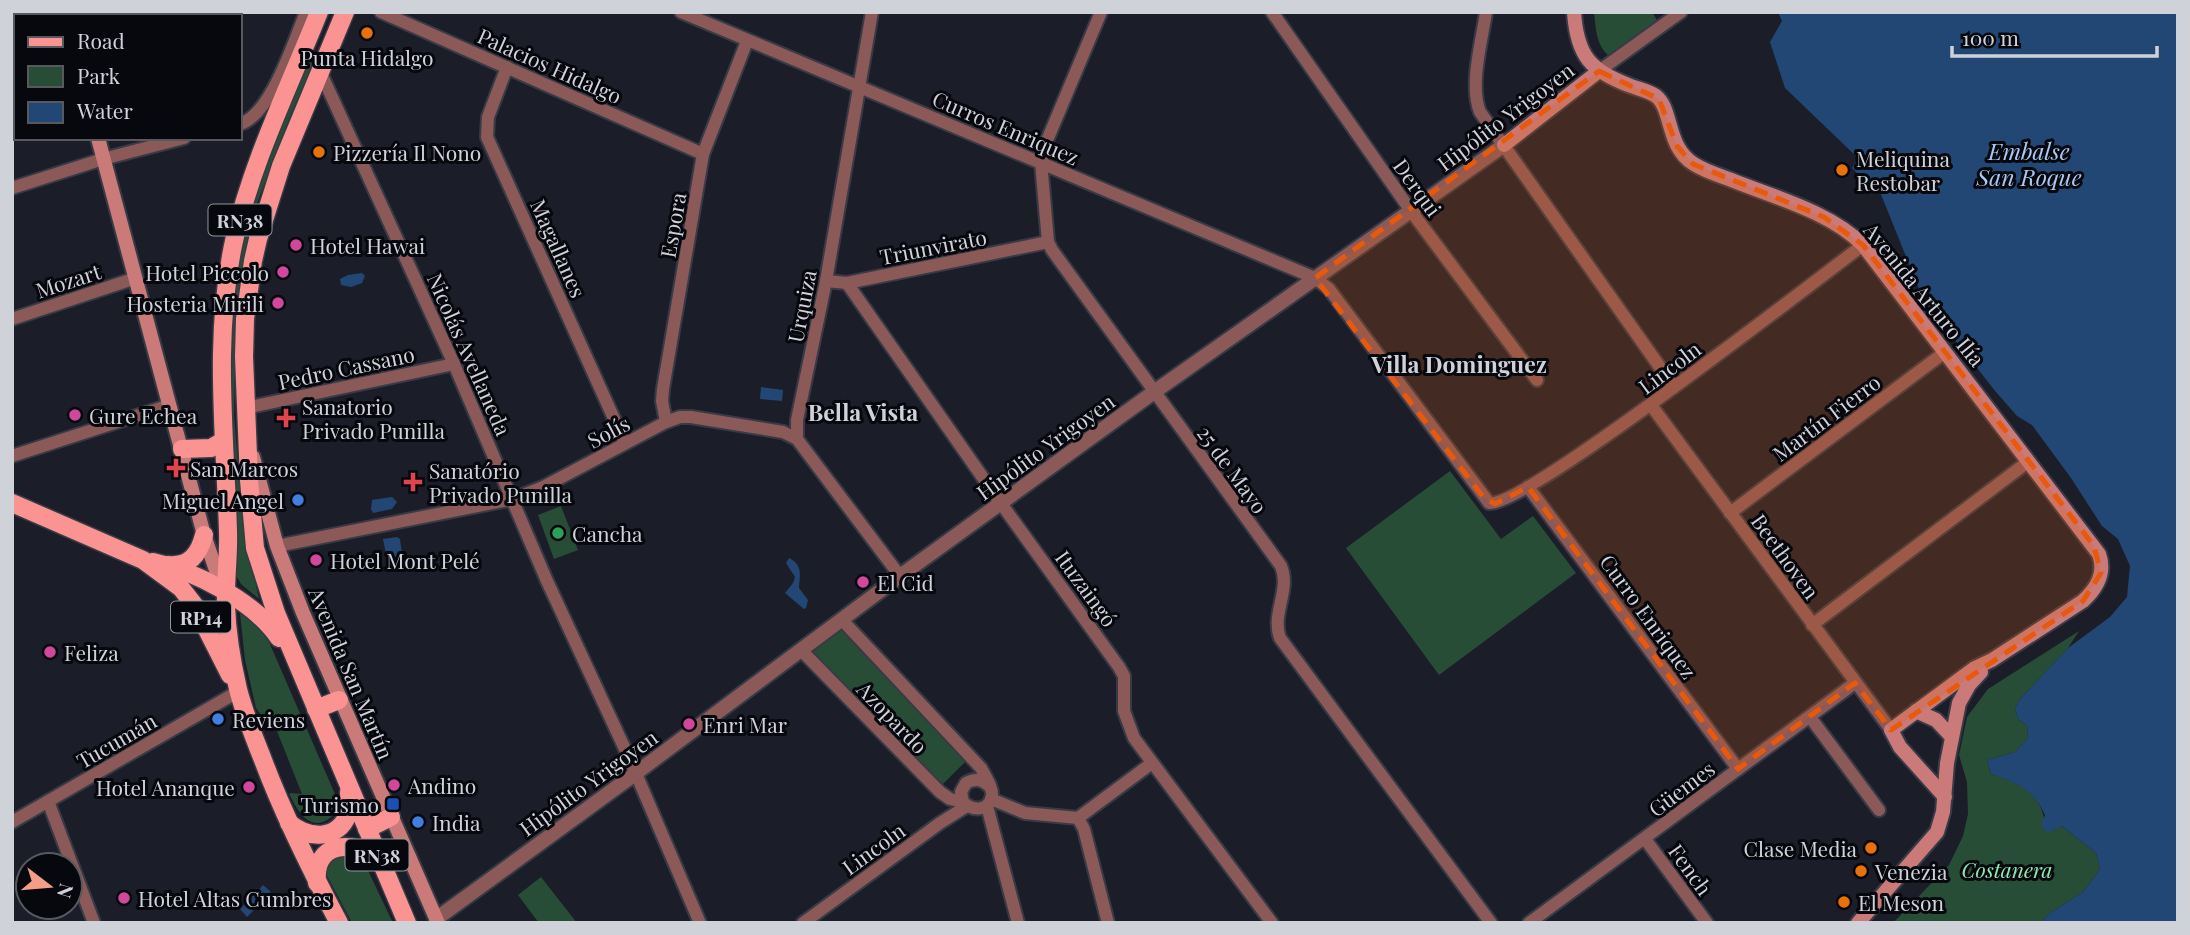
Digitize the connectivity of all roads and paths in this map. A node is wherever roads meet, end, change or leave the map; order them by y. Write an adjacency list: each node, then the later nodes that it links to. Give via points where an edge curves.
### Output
1 (306, 12): 18 (street, via 274,89 263,107)
2 (319, 12): 45 (main road, RN38, via 260,157 234,239 223,314)
3 (331, 12): 15 (main road, via 317,46)
4 (345, 12): 15 (main road, RN38)
5 (381, 12): 14 (street, Palacios Hidalgo)
6 (681, 12): 13 (street, Curros Enriquez)
7 (872, 12): 17 (street, Urquiza)
8 (1101, 12): 24 (street)
9 (1272, 12): 26 (street, Derqui)
10 (1486, 12): 21 (street, via 1476,82 1478,105)
11 (1574, 12): 16 (main road, via 1582,50)
12 (1681, 12): 16 (street, Hipólito Yrigoyen)
13 (747, 41): 17 (street, Curros Enriquez); 22 (street, Espora)
14 (507, 67): 22 (street, Palacios Hidalgo); 46 (street, Magallanes, via 488,117 487,137)
15 (320, 71): 35 (street, Nicolás Avellaneda); 41 (main road, RN38, via 257,239 245,319)
16 (1599, 71): 21 (main road, Hipólito Yrigoyen); 28 (main road, Avenida Arturo Ilía, via 1655,95 1677,145 1693,164 1824,217)
17 (860, 87): 24 (street, Curros Enriquez); 31 (street, Urquiza)
18 (242, 123)
19 (98, 140): 23 (main road)
20 (176, 140): 23 (street)
21 (1504, 145): 26 (street, Hipólito Yrigoyen); 37 (street)
22 (703, 154): 42 (street, Espora, via 663,389)
23 (103, 159): 25 (street); 29 (main road)
24 (1041, 162): 27 (street); 30 (street, Curros Enriquez)
25 (12, 188)
26 (1411, 211): 30 (street, Hipólito Yrigoyen); 36 (street, Derqui)
27 (1048, 243): 32 (street, Triunvirato); 38 (street, 25 de Mayo)
28 (1863, 245): 34 (main road, Avenida Arturo Ilía); 37 (street, Lincoln)
29 (136, 278): 33 (street, Mozart); 39 (main road)
30 (1315, 278): 38 (street, Hipólito Yrigoyen); 50 (street, Lincoln, via 1329,289 1489,503 1501,502)
31 (826, 281): 32 (street, Triunvirato); 44 (street, Urquiza)
32 (847, 283): 53 (street, Ituzaingó)
33 (12, 319)
34 (1945, 352): 49 (main road, Avenida Arturo Ilía); 54 (street, Martín Fierro)
35 (454, 364): 41 (street, Pedro Cassano); 51 (street, Nicolás Avellaneda)
36 (1537, 380)
37 (1674, 387): 40 (street, Lincoln)
38 (1154, 392): 53 (street, Hipólito Yrigoyen); 100 (street, 25 de Mayo, via 1281,566 1280,638)
39 (170, 405): 47 (main road); 48 (street)
40 (1651, 405): 50 (street, Lincoln); 54 (street, Beethoven)
41 (245, 408): 43 (main road, RN38)
42 (666, 422): 44 (street, Solís, via 691,417 783,432); 46 (street, Solís)
43 (246, 433): 56 (main road, Avenida San Martín); 65 (main road, RN38, via 255,548)
44 (797, 439): 59 (street)
45 (223, 441): 47 (main road, via 211,447); 60 (main road, RN38)
46 (625, 443): 51 (street, Solís)
47 (182, 449): 55 (main road)
48 (12, 456)
49 (2029, 461): 62 (street); 64 (main road, Avenida Arturo Ilía, via 2094,546 2101,573 2083,601)
50 (1528, 487): 75 (street, Curro Enriquez)
51 (513, 499): 56 (street, Solís); 76 (street, Nicolás Avellaneda)
52 (12, 503): 57 (main road, RP14)
53 (1002, 504): 59 (street, Hipólito Yrigoyen); 74 (street, Ituzaingó, via 1119,667 1124,676 1126,719)
54 (1730, 513): 62 (street, Beethoven)
55 (204, 535): 58 (main road, via 198,552 187,563); 60 (main road)
56 (277, 546): 68 (main road, Avenida San Martín)
57 (142, 560): 58 (main road, RP14); 67 (main road, RP14, via 189,596)
58 (164, 564): 60 (main road, RP14)
59 (900, 576): 61 (street, Hipólito Yrigoyen)
60 (226, 592): 65 (main road, RP14, via 270,626); 67 (main road, RN38)
61 (842, 620): 63 (street, Hipólito Yrigoyen); 78 (street, Azopardo, via 981,768)
62 (1812, 625): 66 (street, Beethoven)
63 (801, 650): 76 (street, Hipólito Yrigoyen); 81 (street, Azopardo, via 940,792)
64 (1992, 660): 70 (main road, Avenida Arturo Ilía); 73 (main road, Avenida Arturo Ilía, via 1959,703)
65 (300, 670): 69 (main road, RN38)
66 (1855, 683): 71 (street, Güemes); 72 (street, Beethoven)
67 (239, 691): 80 (street, Tucumán); 86 (main road, RN38)
68 (340, 700): 69 (main road); 83 (main road, Avenida San Martín)
69 (316, 709): 77 (main road, RN38)
70 (1916, 711): 72 (main road, Avenida Arturo Ilía); 73 (main road, via 1936,720)
71 (1810, 717): 75 (street, Güemes); 82 (street)
72 (1891, 730): 79 (main road)
73 (1952, 737): 79 (main road, Avenida Arturo Ilía)
74 (1152, 763): 84 (street); 99 (street, Ituzaingó)
75 (1738, 769): 88 (street, Güemes)
76 (635, 773): 91 (street, Hipólito Yrigoyen); 95 (street, Nicolás Avellaneda)
77 (349, 788): 86 (main road, via 348,815 331,833 307,834); 87 (main road, RN38)
78 (989, 797): 81 (street, via 977,810); 81 (street, via 981,780 971,780 961,792); 84 (street, via 1025,813); 97 (street, Azopardo)
79 (1944, 797): 103 (main road, Avenida Arturo Ilía, via 1937,832)
80 (48, 801): 85 (street, Tucumán); 92 (street)
81 (965, 804): 96 (street, Lincoln)
82 (1880, 810)
83 (391, 817): 87 (main road); 91 (main road, Avenida San Martín)
84 (1078, 818): 98 (street)
85 (12, 822)
86 (289, 823): 90 (main road, RN38)
87 (367, 830): 89 (main road, RN38)
88 (1645, 839): 101 (street, Güemes); 102 (street, Fench)
89 (379, 859): 90 (main road, via 353,846 337,848 318,863); 94 (main road, RN38)
90 (317, 883): 93 (main road, RN38)
91 (437, 921)
92 (94, 923)
93 (339, 923)
94 (407, 923)
95 (700, 923)
96 (803, 923)
97 (1018, 923)
98 (1108, 923)
99 (1272, 923)
100 (1491, 923)
101 (1530, 923)
102 (1707, 923)
103 (1858, 923)

